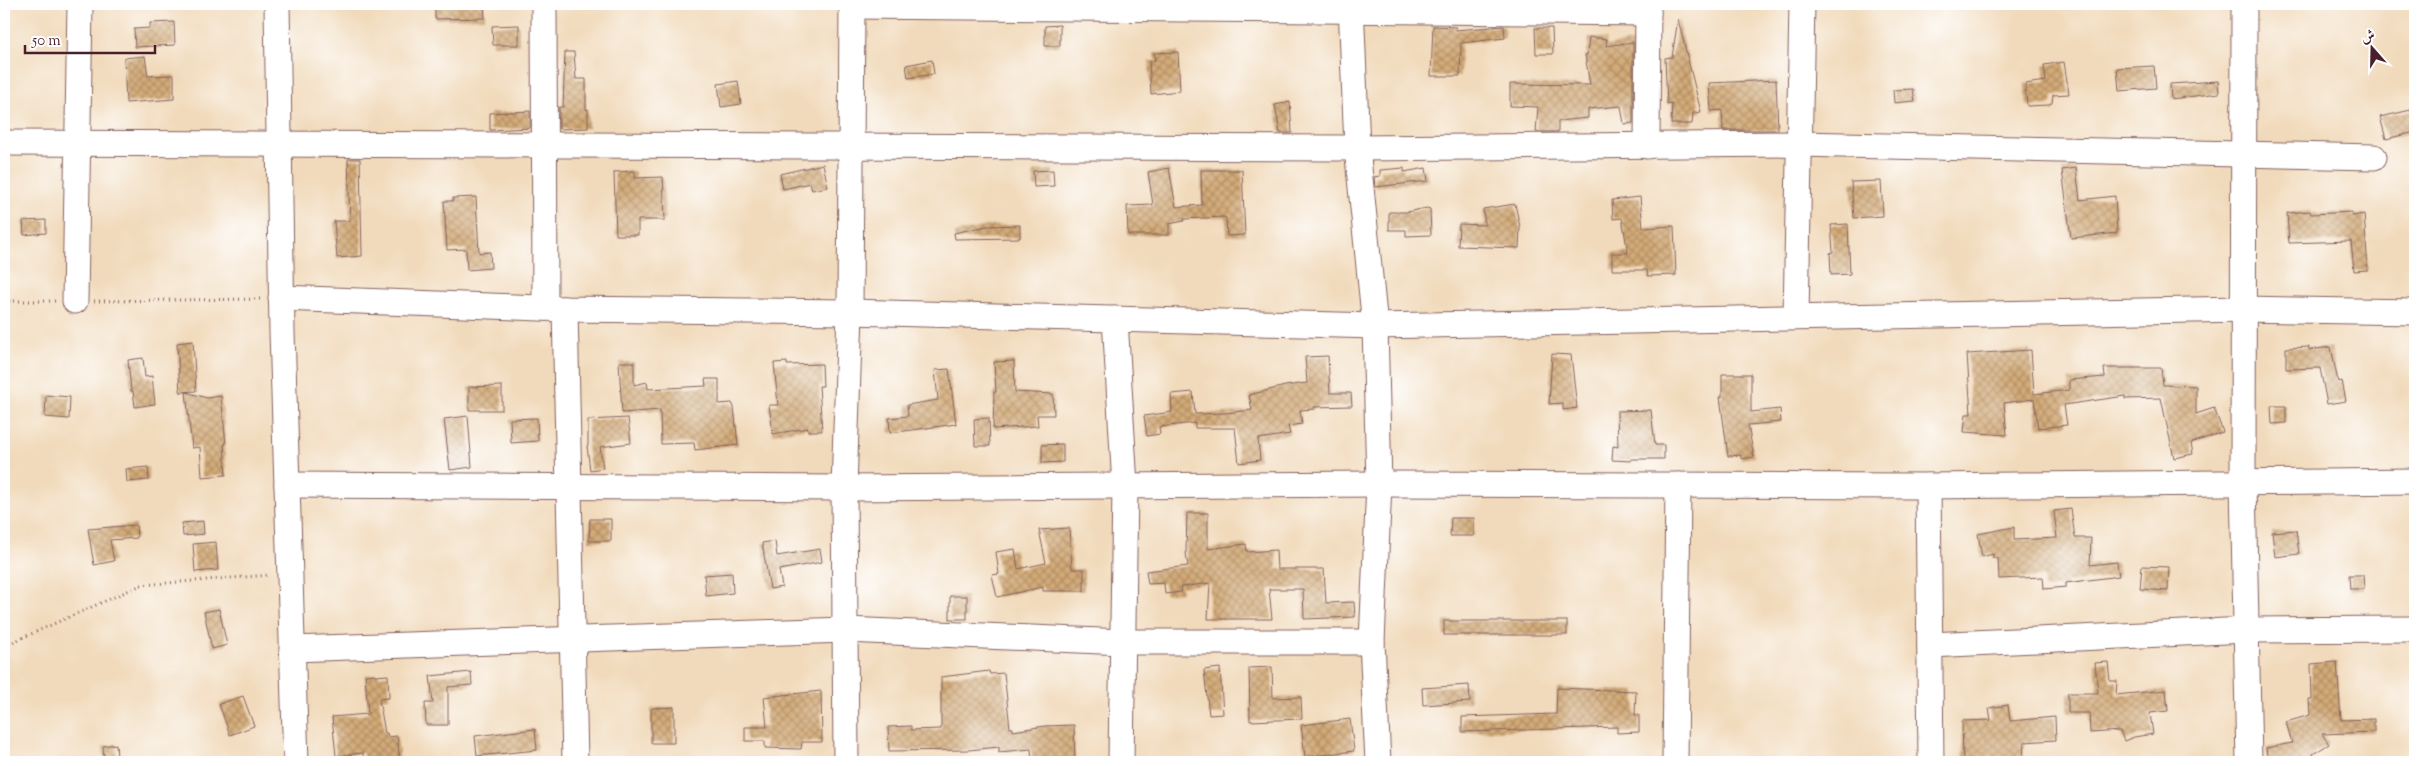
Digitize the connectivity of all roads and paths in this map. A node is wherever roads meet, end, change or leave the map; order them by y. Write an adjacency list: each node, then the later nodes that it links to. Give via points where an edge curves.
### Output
1 (80, 4): 12 (street)
2 (276, 4): 14 (street)
3 (544, 4): 15 (street)
4 (1802, 4): 13 (street)
5 (2244, 4): 19 (street)
6 (852, 5): 7 (street); 16 (street)
7 (1001, 6): 8 (street)
8 (1351, 7): 9 (street); 18 (street)
9 (1495, 8): 10 (street)
10 (1648, 8): 17 (street)
11 (4, 143): 12 (street)
12 (78, 144): 14 (street); 23 (street)
13 (1799, 144): 17 (street); 19 (street); 28 (street)
14 (279, 145): 15 (street); 21 (street)
15 (545, 145): 16 (street); 24 (street)
16 (852, 145): 18 (street); 26 (street)
17 (1647, 146): 18 (street)
18 (1357, 148): 30 (street)
19 (2244, 154): 20 (street); 25 (street)
20 (2374, 157)
21 (281, 298): 23 (path); 24 (street); 35 (street)
22 (4, 301): 23 (path)
23 (76, 301)
24 (555, 309): 26 (street); 38 (street)
25 (2243, 309): 27 (street); 28 (street); 32 (street)
26 (850, 312): 29 (street); 39 (street)
27 (2415, 312)
28 (1796, 317): 30 (street)
29 (1115, 319): 30 (street); 36 (street)
30 (1374, 326): 33 (street)
31 (2415, 480): 32 (street)
32 (2243, 483): 37 (street); 43 (street)
33 (1379, 484): 34 (street); 36 (street); 46 (street)
34 (1678, 485): 37 (street); 55 (street)
35 (287, 486): 38 (street); 40 (street)
36 (1125, 486): 39 (street); 45 (street)
37 (1928, 486): 47 (street)
38 (570, 487): 39 (street); 44 (street)
39 (844, 488): 42 (street)
40 (290, 573): 48 (path, via 141,585); 49 (street)
41 (2415, 629): 43 (street)
42 (846, 630): 44 (street); 45 (street); 52 (street)
43 (2246, 630): 47 (street); 57 (street)
44 (573, 639): 49 (street); 51 (street)
45 (1122, 642): 46 (street); 53 (street)
46 (1372, 642): 54 (street)
47 (1930, 645): 56 (street)
48 (4, 646)
49 (292, 649): 50 (street)
50 (296, 762)
51 (575, 762)
52 (846, 762)
53 (1121, 762)
54 (1378, 762)
55 (1675, 762)
56 (1932, 762)
57 (2249, 762)

